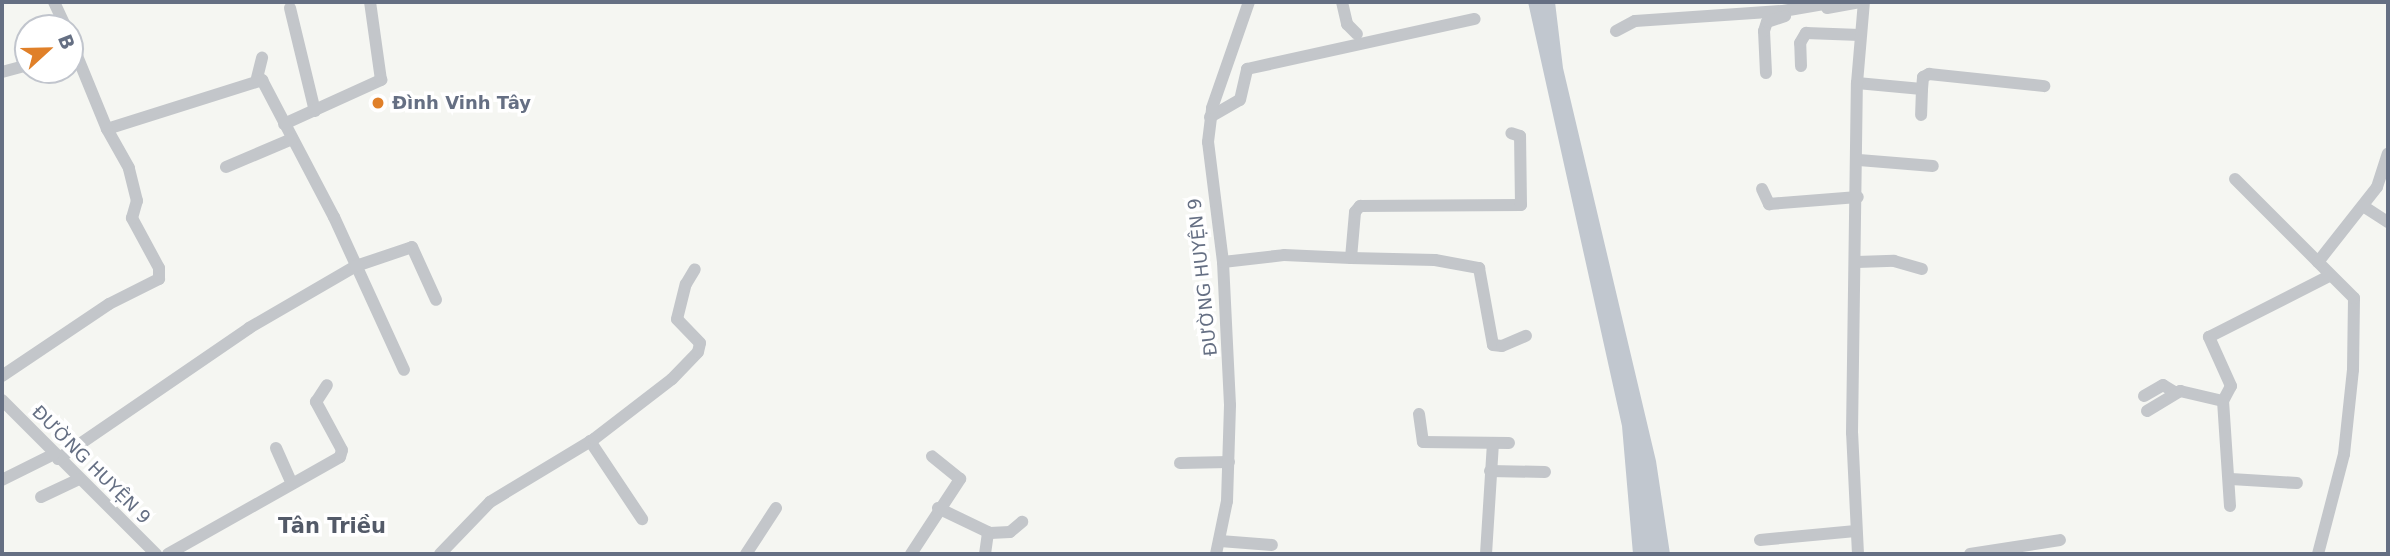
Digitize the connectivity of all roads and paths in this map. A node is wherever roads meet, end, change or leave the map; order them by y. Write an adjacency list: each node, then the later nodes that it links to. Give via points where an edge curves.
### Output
1 (370, 2): 19 (street, via 381,80)
2 (1249, 2): 21 (street, ĐƯỜNG HUYỆN 9)
3 (1342, 2): 9 (street, via 1347,24)
4 (1835, 2): 8 (street, via 1692,19 1635,20)
5 (1862, 2): 10 (street); 13 (street, via 1767,22 1763,30)
6 (290, 8): 19 (street)
7 (1475, 19): 21 (street, via 1247,69 1238,103)
8 (1616, 31)
9 (1357, 34)
10 (1860, 35): 12 (street, via 1806,33); 16 (street)
11 (262, 58): 15 (street)
12 (1801, 66)
13 (1766, 73)
14 (84, 77): 23 (street)
15 (257, 78): 22 (street); 23 (street)
16 (1857, 83): 18 (street); 27 (street)
17 (2044, 86): 18 (street, via 1929,74 1923,78)
18 (1922, 89): 20 (street)
19 (315, 111): 22 (street)
20 (1921, 115)
21 (1210, 117): 37 (street, ĐƯỜNG HUYỆN 9, via 1211,184)
22 (284, 124): 25 (street)
23 (107, 130): 46 (street, via 121,147 129,168 137,201 132,218 159,268 159,279 109,304)
24 (1511, 133): 35 (street, via 1520,136 1523,203 1360,206 1355,212)
25 (292, 139): 29 (street); 39 (street)
26 (2388, 154): 33 (street, via 2377,187)
27 (1858, 160): 28 (street); 32 (street)
28 (1933, 166)
29 (226, 167)
30 (2235, 179): 36 (street)
31 (1762, 189): 32 (street, via 1769,204)
32 (1858, 197): 38 (street)
33 (2363, 206): 34 (street); 36 (street)
34 (2388, 222)
35 (1351, 258): 37 (street, via 1284,255); 44 (street, via 1435,260 1479,268 1493,345)
36 (2318, 261): 42 (street)
37 (1223, 262): 60 (street, ĐƯỜNG HUYỆN 9)
38 (1857, 262): 41 (street, via 1894,261); 75 (street, via 1852,433)
39 (356, 266): 43 (street, via 412,247); 45 (street); 58 (street, via 249,328)
40 (695, 269): 54 (street, via 677,319 700,343 698,352 672,379)
41 (1923, 269)
42 (2329, 276): 51 (street, via 2212,333 2210,343 2231,386); 91 (street, via 2354,298 2353,370 2341,472)
43 (436, 300)
44 (1526, 336)
45 (404, 370)
46 (2, 376)
47 (327, 385): 68 (street, via 317,408 342,453)
48 (2176, 393): 49 (street, via 2163,384); 51 (street); 52 (street)
49 (2144, 396)
50 (2, 400): 58 (street, ĐƯỜNG HUYỆN 9)
51 (2223, 401): 65 (street)
52 (2147, 411)
53 (1419, 414): 55 (street, via 1423,442)
54 (590, 441): 73 (street); 83 (street, via 490,502)
55 (1493, 443): 56 (street); 62 (street)
56 (1509, 443)
57 (276, 448): 68 (street)
58 (56, 456): 64 (street, ĐƯỜNG HUYỆN 9); 66 (street)
59 (932, 456): 72 (street, via 960,477)
60 (1229, 462): 61 (street); 79 (street, ĐƯỜNG HUYỆN 9)
61 (1180, 463)
62 (1490, 471): 63 (street); 88 (street)
63 (1545, 472)
64 (79, 479): 69 (street); 81 (street, ĐƯỜNG HUYỆN 9)
65 (2231, 479): 67 (street); 70 (street)
66 (2, 480)
67 (2297, 483)
68 (292, 484): 82 (street)
69 (41, 497)
70 (2230, 506)
71 (776, 508): 84 (street)
72 (938, 508): 76 (street); 85 (street)
73 (642, 519)
74 (1022, 522): 76 (street, via 1010,532)
75 (1856, 531): 77 (street); 89 (street)
76 (988, 532): 86 (street)
77 (1760, 540)
78 (2060, 540): 90 (street)
79 (1220, 541): 80 (street); 87 (street, ĐƯỜNG HUYỆN 9)
80 (1272, 545)
81 (156, 554)
82 (168, 554)
83 (440, 554)
84 (746, 554)
85 (911, 554)
86 (985, 554)
87 (1216, 554)
88 (1486, 554)
89 (1858, 554)
90 (1970, 554)
91 (2318, 554)

